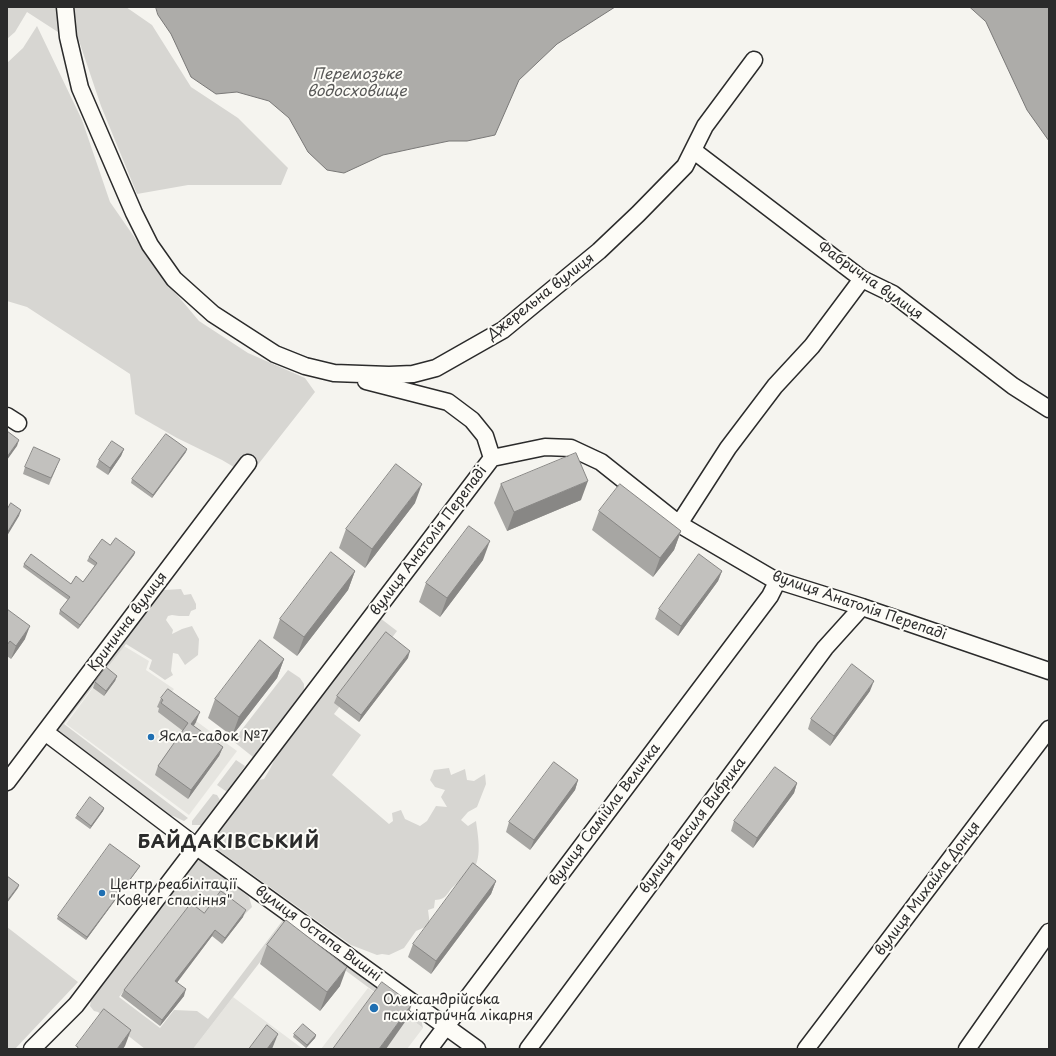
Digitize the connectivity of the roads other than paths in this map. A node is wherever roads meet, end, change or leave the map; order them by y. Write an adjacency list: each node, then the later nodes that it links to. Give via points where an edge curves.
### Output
1 (65, 7): 5 (street, Джерельна вулиця, via 68,37 80,88 134,213 147,239 174,279 213,314 275,354 305,366)
2 (754, 60): 3 (street, Джерельна вулиця, via 705,126)
3 (694, 151): 4 (street, Фабрична вулиця); 5 (street, Джерельна вулиця, via 685,166 599,251 503,330 430,370 389,375)
4 (862, 279): 6 (street, Фабрична вулиця, via 893,294 1013,386); 9 (street, via 812,346 775,386 728,448)
5 (334, 373): 7 (street, via 448,402 472,420 484,436)
6 (1049, 409)
7 (492, 458): 9 (street, вулиця Анатолія Перепаді, via 545,447 571,448 601,462); 16 (street, вулиця Анатолія Перепаді)
8 (248, 463): 14 (street, Кринична вулиця)
9 (679, 524): 10 (street, вулиця Анатолія Перепаді)
10 (778, 580): 11 (street, вулиця Анатолія Перепаді); 18 (street, вулиця Самійла Величка, via 770,596)
11 (862, 606): 12 (street, вулиця Анатолія Перепаді); 22 (street, вулиця Василя Вибрика, via 825,648)
12 (1049, 671)
13 (1049, 729): 23 (street, вулиця Михайла Донця)
14 (45, 732): 15 (street, Кринична вулиця); 16 (street, вулиця Остапа Вишні)
15 (7, 782)
16 (197, 847): 18 (street, вулиця Остапа Вишні); 19 (street, вулиця Анатолія Перепаді, via 76,1005)
17 (1049, 932): 24 (street)
18 (446, 1026): 20 (street, вулиця Самійла Величка); 21 (street, вулиця Остапа Вишні)
19 (32, 1049)
20 (429, 1049)
21 (477, 1049)
22 (528, 1049)
23 (806, 1049)
24 (967, 1049)

